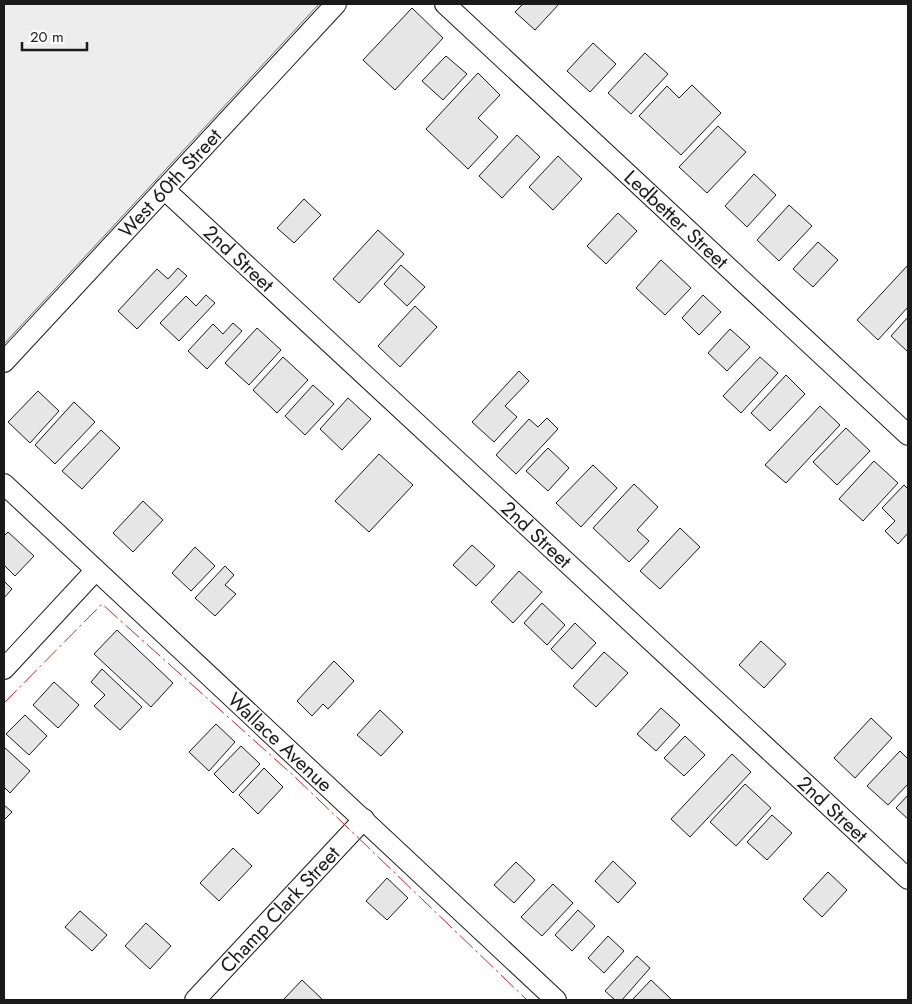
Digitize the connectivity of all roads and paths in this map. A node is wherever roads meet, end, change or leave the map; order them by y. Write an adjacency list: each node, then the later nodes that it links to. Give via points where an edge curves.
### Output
1 (336, 4): 3 (street, West 60th Street)
2 (445, 4): 5 (street, Ledbetter Street)
3 (164, 189): 4 (street, West 60th Street); 10 (street, 2nd Street)
4 (4, 362)
5 (908, 435)
6 (4, 484): 7 (street, Wallace Avenue)
7 (95, 571): 8 (street); 9 (street, Wallace Avenue)
8 (4, 669)
9 (364, 819): 11 (street, Champ Clark Street); 12 (street, Wallace Avenue)
10 (908, 879)
11 (195, 1000)
12 (556, 1000)

